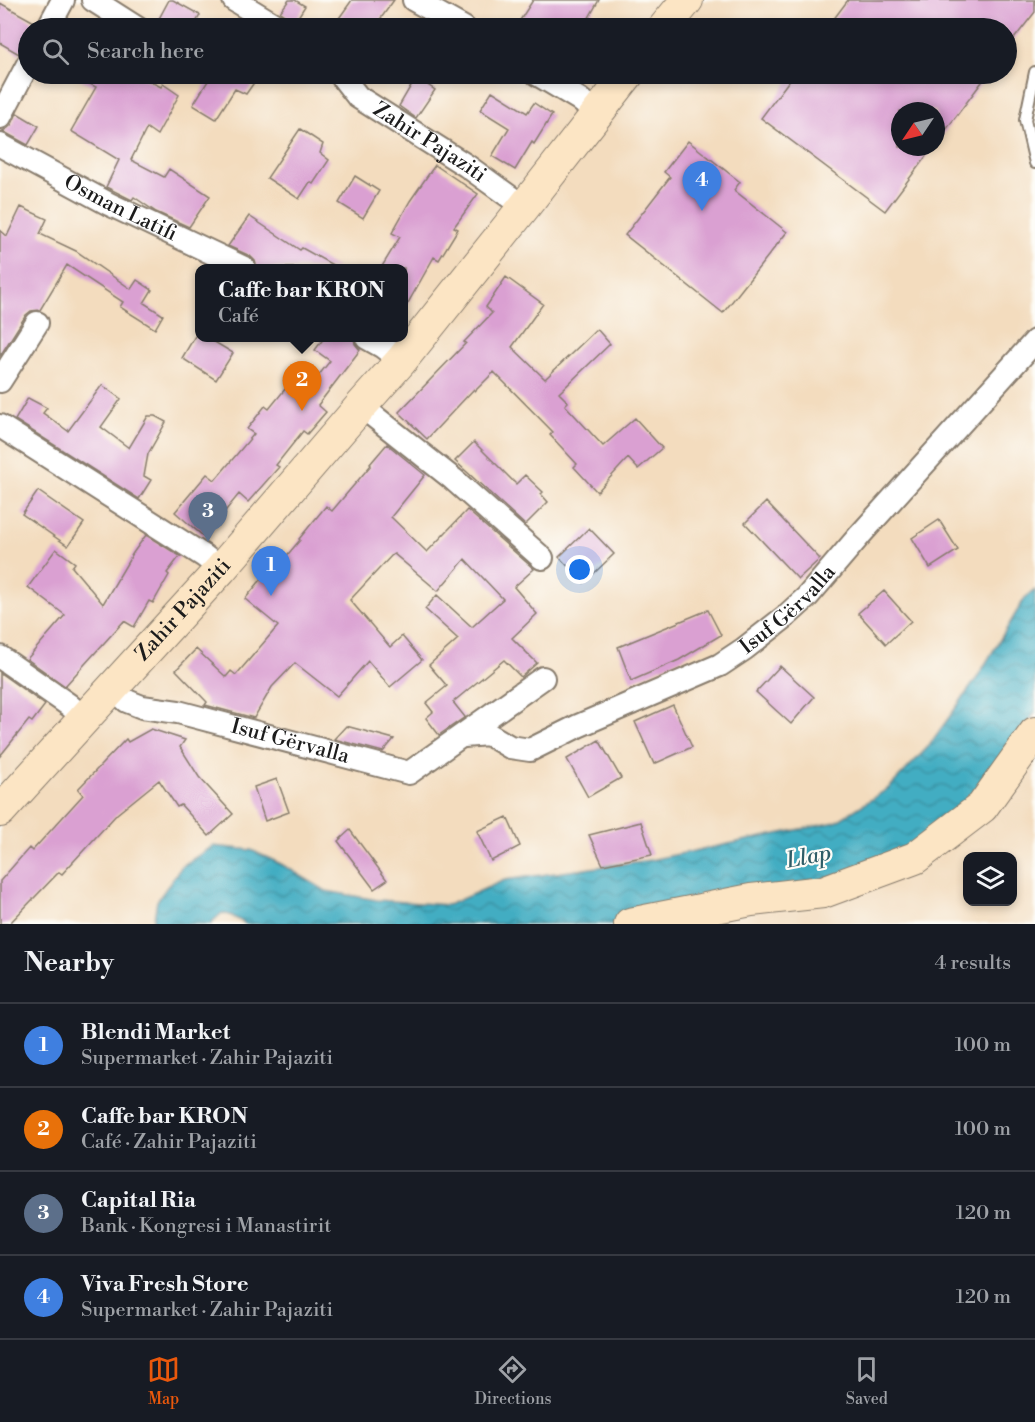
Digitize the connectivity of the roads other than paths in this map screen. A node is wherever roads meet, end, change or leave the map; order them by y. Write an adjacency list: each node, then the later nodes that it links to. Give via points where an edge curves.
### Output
1 (63, 0): 6 (street)
2 (93, 0): 7 (street)
3 (234, 0): 8 (street)
4 (414, 0): 9 (street)
5 (687, 0): 10 (main road)
6 (53, 18)
7 (121, 18)
8 (264, 18)
9 (446, 18)
10 (672, 18)
11 (1035, 72): 19 (lane, via 1025,120)
12 (18, 83): 17 (street)
13 (348, 84): 20 (street, Zahir Pajaziti, via 358,97)
14 (554, 84): 16 (street)
15 (620, 84): 16 (main road, Zahir Pajaziti)
16 (598, 114): 20 (main road, Zahir Pajaziti)
17 (0, 117)
18 (0, 145): 21 (street, Osman Latifi, via 109,204)
19 (1035, 163)
20 (524, 207): 25 (main road, Zahir Pajaziti)
21 (236, 264)
22 (37, 323): 26 (street)
23 (1035, 341): 36 (street, Isuf Gërvalla, via 807,597 744,649 720,665 530,750 510,747 488,734)
24 (375, 342): 25 (street)
25 (401, 361): 27 (main road, Zahir Pajaziti)
26 (0, 381)
27 (361, 406): 29 (street, via 453,479); 30 (main road, Zahir Pajaziti)
28 (0, 426): 30 (street)
29 (542, 558)
30 (221, 569): 33 (main road, Zahir Pajaziti)
31 (0, 657): 34 (street)
32 (543, 678): 36 (street, Isuf Gërvalla)
33 (112, 687): 34 (main road, Zahir Pajaziti); 36 (street, Isuf Gërvalla, via 127,701 142,707 177,712 409,773)
34 (84, 718): 37 (main road, Zahir Pajaziti)
35 (1035, 733): 38 (main road, via 982,807 915,858 823,892 751,900)
36 (464, 735)
37 (0, 811)
38 (630, 924)

